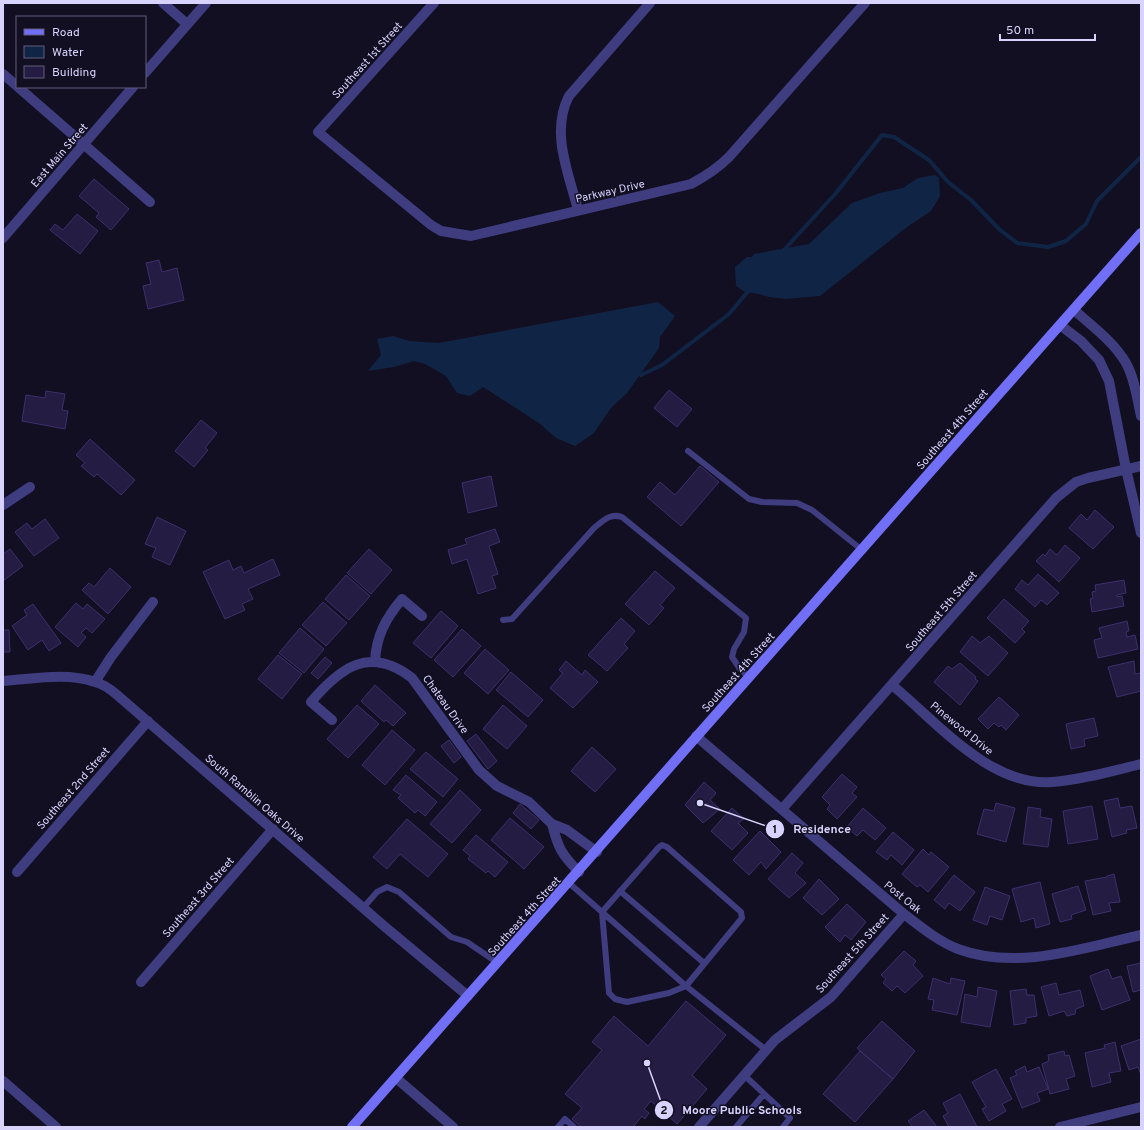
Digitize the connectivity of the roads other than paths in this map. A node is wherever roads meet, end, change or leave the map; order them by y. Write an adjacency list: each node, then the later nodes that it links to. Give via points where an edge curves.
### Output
1 (162, 3): 6 (street)
2 (206, 3): 6 (street)
3 (434, 3): 12 (street, Southeast 1st Street)
4 (650, 3): 15 (street, via 568,96 562,108 562,148)
5 (865, 3): 15 (street, Parkway Drive, via 718,168 691,184)
6 (187, 24): 7 (street)
7 (146, 72)
8 (3, 74): 9 (street)
9 (16, 86)
10 (18, 88): 13 (street)
11 (132, 88): 13 (street, East Main Street)
12 (318, 132): 15 (street, Parkway Drive, via 441,231 471,236)
13 (83, 145): 14 (street); 17 (street, East Main Street)
14 (150, 202)
15 (578, 210)
16 (1141, 233): 18 (main road, Southeast 4th Street)
17 (3, 238)
18 (1074, 310): 19 (main road, Southeast 4th Street); 20 (street, via 1118,351 1126,363)
19 (1060, 325): 23 (street, via 1082,341 1100,360 1109,381); 27 (main road, Southeast 4th Street)
20 (1141, 416)
21 (688, 451): 27 (lane, via 749,499 797,503 812,510)
22 (1141, 466): 23 (street, Southeast 5th Street)
23 (1126, 469): 26 (street); 35 (street, Southeast 5th Street, via 1076,482 1056,498)
24 (30, 487): 25 (street)
25 (3, 505)
26 (1141, 532)
27 (862, 550): 32 (main road, Southeast 4th Street)
28 (153, 602): 34 (street)
29 (422, 616): 31 (street, via 402,599 391,612 379,634)
30 (503, 620): 32 (lane, via 512,619 594,528 615,515 622,517 746,618 744,632 732,657)
31 (375, 662): 36 (street, Chateau Drive, via 359,664 341,671 311,702); 41 (street, Chateau Drive, via 401,669 412,678 479,770 497,786 529,802)
32 (749, 677): 38 (main road, Southeast 4th Street)
33 (3, 681): 34 (street, South Ramblin Oaks Drive, via 65,678)
34 (95, 682): 37 (street, South Ramblin Oaks Drive, via 116,694)
35 (892, 685): 39 (street, Pinewood Drive, via 965,748 988,765 1016,778 1050,782); 40 (street, Southeast 5th Street)
36 (332, 720)
37 (148, 721): 42 (street, South Ramblin Oaks Drive); 44 (street, Southeast 2nd Street)
38 (696, 736): 40 (street, Post Oak); 43 (main road, Southeast 4th Street)
39 (1141, 764)
40 (782, 808): 50 (street, Post Oak)
41 (552, 824): 43 (street, Chateau Drive, via 567,830); 45 (street, via 556,842 563,856)
42 (273, 829): 48 (street, South Ramblin Oaks Drive); 54 (street, Southeast 3rd Street)
43 (596, 852): 45 (main road, Southeast 4th Street)
44 (17, 872)
45 (579, 872): 46 (main road, Southeast 4th Street)
46 (569, 884): 49 (lane); 52 (main road, Southeast 4th Street)
47 (620, 891): 49 (lane); 53 (lane); 53 (lane, via 659,847 666,847 742,915)
48 (363, 908): 52 (lane, via 377,892 387,887 399,892 452,937 467,942); 56 (street, South Ramblin Oaks Drive)
49 (602, 912): 55 (lane); 55 (lane, via 609,993 615,999 627,1002 669,993)
50 (904, 914): 51 (street, Post Oak, via 940,940 957,948 1000,958 1043,956); 57 (street, Southeast 5th Street, via 830,997 783,1033)
51 (1141, 935)
52 (498, 963): 56 (main road, Southeast 4th Street)
53 (704, 963): 55 (lane)
54 (141, 982)
55 (686, 986): 57 (lane)
56 (468, 996): 59 (main road, Southeast 4th Street)
57 (766, 1050): 58 (street, Southeast 5th Street)
58 (744, 1076): 61 (lane); 68 (street, Southeast 5th Street)
59 (396, 1078): 64 (main road, Southeast 4th Street); 65 (street)
60 (3, 1081): 63 (street)
61 (764, 1094): 69 (lane); 70 (lane, via 790,1118)
62 (1141, 1107): 71 (street)
63 (56, 1127)
64 (352, 1127)
65 (452, 1127)
66 (558, 1127): 67 (lane, via 565,1119)
67 (574, 1127)
68 (699, 1127)
69 (736, 1127)
70 (783, 1127)
71 (1060, 1127)

